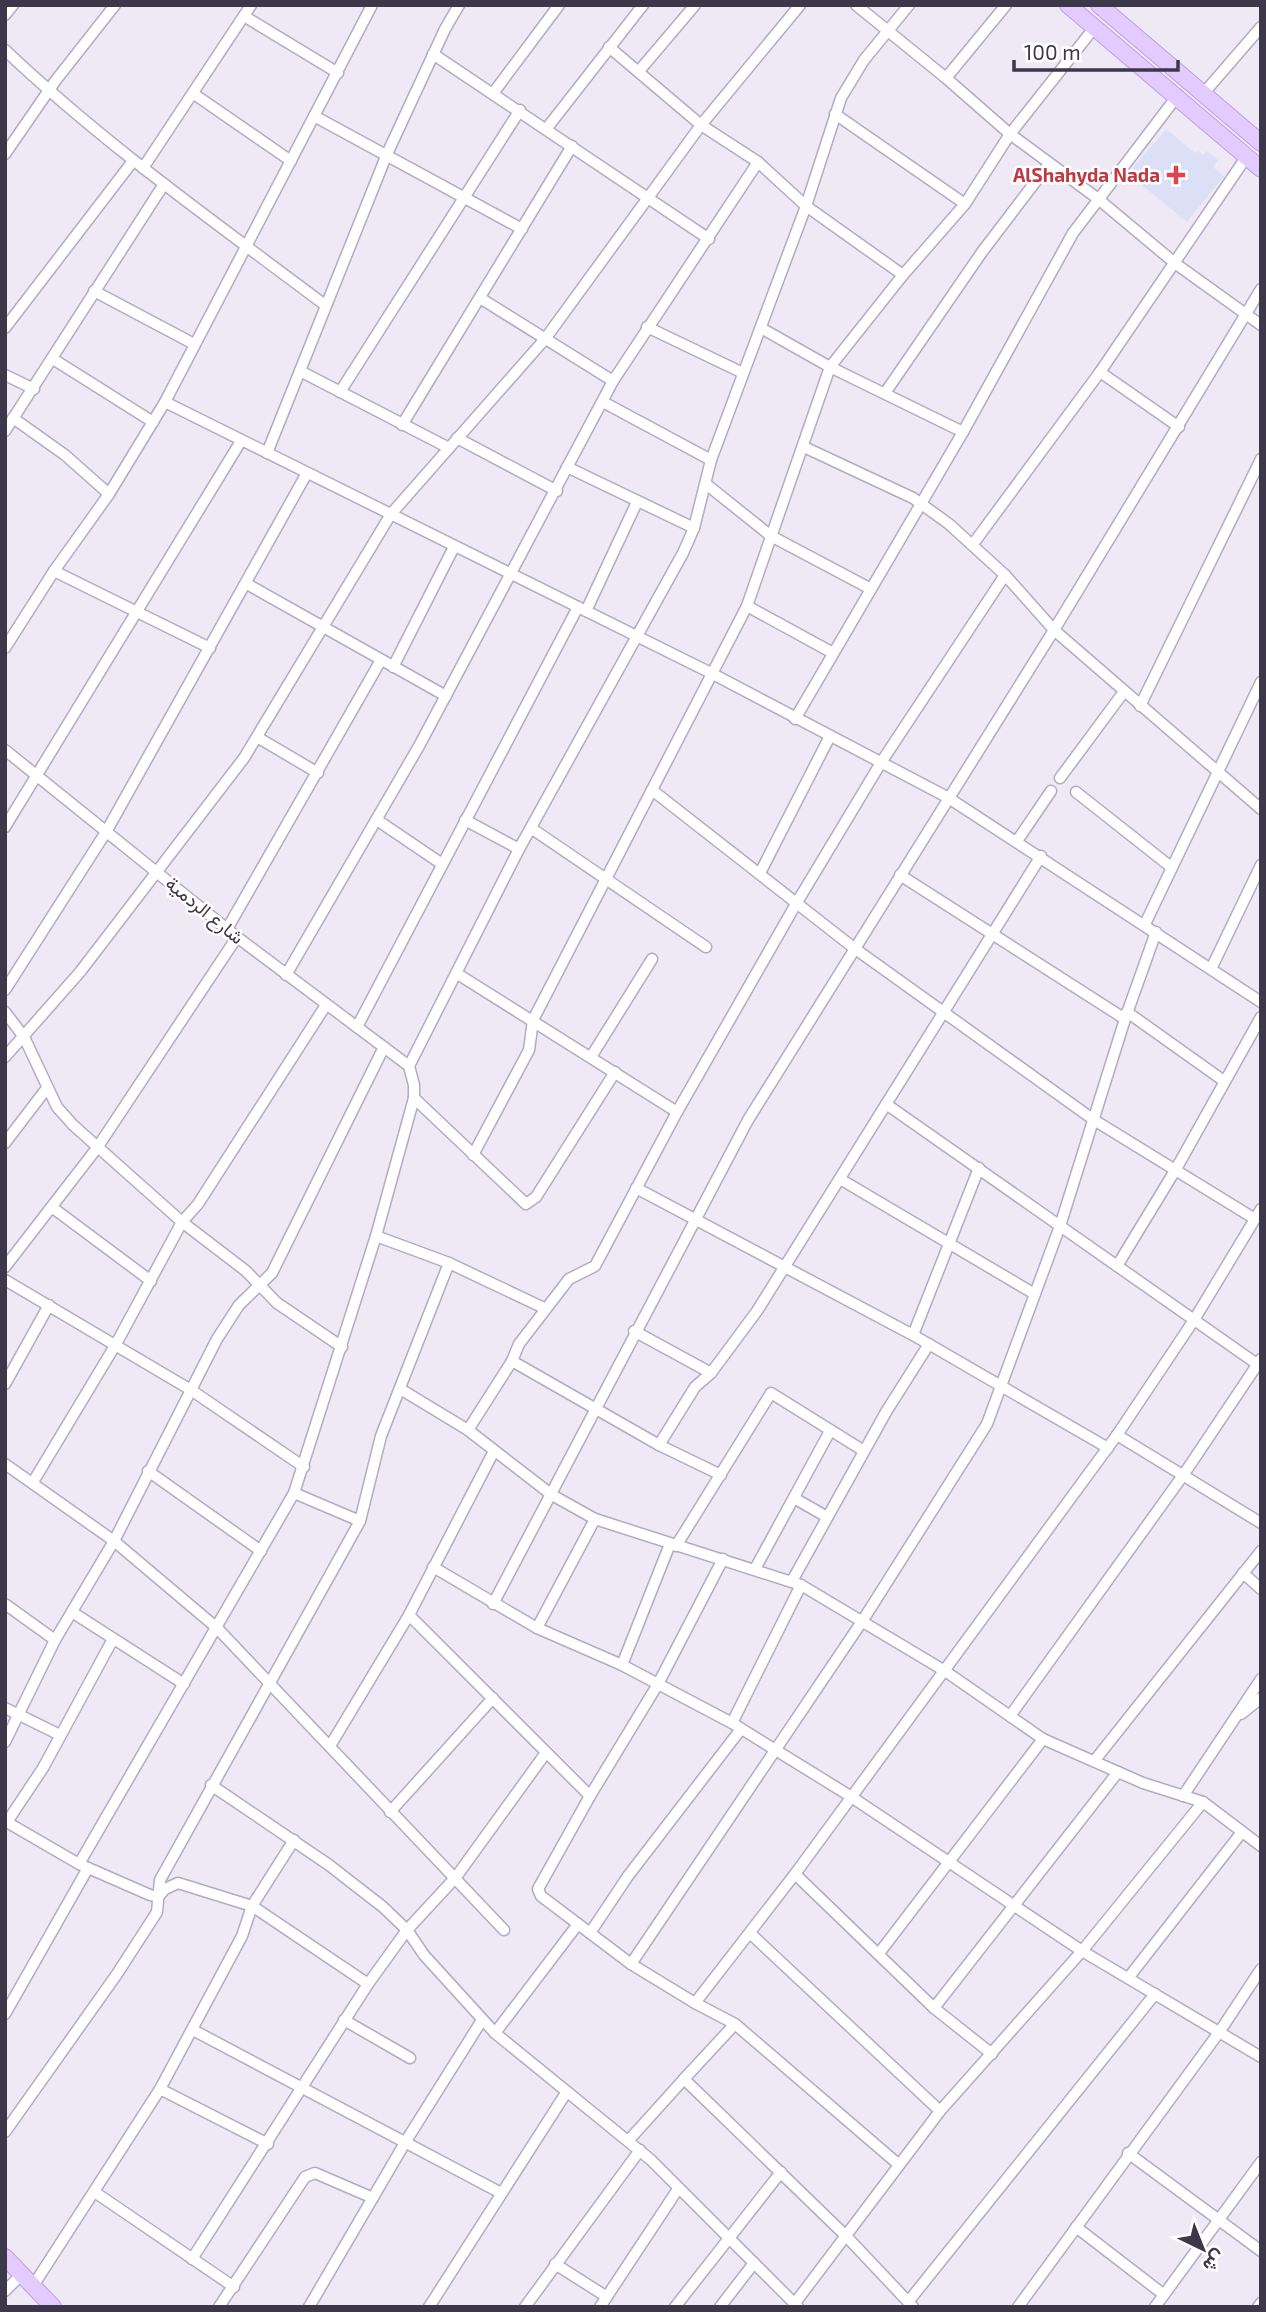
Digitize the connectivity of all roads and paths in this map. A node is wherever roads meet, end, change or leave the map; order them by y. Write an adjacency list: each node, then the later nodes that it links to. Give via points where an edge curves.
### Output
1 (13, 5): 15 (street)
2 (115, 5): 26 (street)
3 (251, 5): 16 (street)
4 (372, 5): 24 (street)
5 (559, 5): 27 (street)
6 (643, 5): 20 (street)
7 (695, 5): 23 (street)
8 (800, 5): 34 (street)
9 (856, 5): 19 (street)
10 (909, 5): 19 (street)
11 (1006, 5): 25 (street)
12 (1068, 5): 18 (street)
13 (456, 6): 22 (street)
14 (1109, 8): 18 (street); 29 (street)
15 (5, 15)
16 (244, 16): 24 (street); 28 (street)
17 (1261, 27): 29 (street)
18 (1094, 28): 30 (street); 36 (street)
19 (889, 32): 25 (street); 32 (street, via 850,81)
20 (609, 47): 23 (street); 35 (street)
21 (5, 50): 26 (street)
22 (433, 54): 27 (street); 40 (street)
23 (639, 71): 34 (street)
24 (338, 73): 33 (street)
25 (946, 78): 36 (street)
26 (48, 90): 39 (street); 44 (street)
27 (494, 92): 31 (street)
28 (194, 94): 42 (street); 44 (street)
29 (1203, 94): 37 (street)
30 (1178, 95): 41 (street); 49 (street)
31 (520, 110): 35 (street); 48 (street)
32 (835, 114): 51 (street); 52 (street)
33 (314, 116): 40 (street); 42 (street)
34 (701, 125): 43 (street); 50 (street)
35 (547, 128): 38 (street)
36 (1010, 134): 45 (street); 51 (street)
37 (1261, 143)
38 (572, 146): 50 (street); 53 (street)
39 (5, 154)
40 (387, 154): 48 (street); 61 (street)
41 (1247, 156): 46 (street); 56 (street)
42 (290, 161): 55 (street)
43 (758, 162): 52 (street); 54 (street)
44 (138, 164): 47 (street); 65 (street)
45 (1049, 164): 49 (street); 78 (street, via 982,252)
46 (1261, 169)
47 (164, 184): 55 (street); 59 (street)
48 (463, 195): 53 (street); 77 (street)
49 (1097, 198): 56 (street); 86 (street)
50 (648, 199): 54 (street); 67 (street)
51 (965, 204): 57 (street)
52 (806, 206): 57 (street); 66 (street)
53 (522, 229): 60 (street)
54 (709, 239): 64 (street)
55 (248, 247): 61 (street); 68 (street)
56 (1176, 264): 62 (street); 72 (street)
57 (903, 275): 70 (street)
58 (1261, 289): 62 (street)
59 (94, 291): 68 (street); 69 (street)
60 (480, 298): 67 (street); 83 (street)
61 (325, 305): 71 (street)
62 (1248, 315): 63 (street); 84 (street)
63 (1261, 325)
64 (647, 327): 73 (street); 75 (street)
65 (5, 328)
66 (761, 328): 70 (street); 73 (street)
67 (545, 339): 75 (street); 87 (street)
68 (194, 344): 79 (street)
69 (53, 359): 76 (street); 82 (street)
70 (830, 367): 78 (street); 89 (street)
71 (300, 371): 77 (street); 91 (street)
72 (1100, 372): 84 (street); 104 (street)
73 (743, 373): 93 (street)
74 (5, 375): 76 (street)
75 (613, 381): 80 (street)
76 (34, 389): 81 (street)
77 (341, 392): 83 (street)
78 (886, 393): 86 (street)
79 (165, 402): 82 (street); 88 (street)
80 (603, 402): 93 (street); 94 (street)
81 (13, 418): 85 (street); 98 (street, via 72,460)
82 (153, 422): 98 (street)
83 (402, 425): 90 (street)
84 (1179, 427): 115 (street)
85 (5, 431)
86 (963, 432): 100 (street)
87 (457, 438): 90 (street); 97 (street)
88 (241, 441): 91 (street); 113 (street)
89 (804, 447): 100 (street); 103 (street)
90 (449, 448): 101 (street)
91 (267, 453): 95 (street)
92 (1261, 459): 126 (street)
93 (711, 460): 96 (street)
94 (567, 467): 97 (street); 99 (street)
95 (307, 473): 101 (street); 109 (street)
96 (706, 484): 102 (street); 103 (street)
97 (557, 491): 107 (street)
98 (109, 494): 106 (street)
99 (637, 502): 102 (street); 112 (street)
100 (922, 503): 104 (street); 110 (street)
101 (391, 514): 105 (street); 114 (street)
102 (694, 528): 116 (street)
103 (771, 536): 110 (street); 111 (street)
104 (974, 544): 108 (street)
105 (454, 547): 107 (street); 121 (street)
106 (54, 571): 113 (street); 117 (street)
107 (509, 573): 112 (street); 125 (street)
108 (1005, 575): 115 (street); 131 (street)
109 (247, 584): 114 (street); 118 (street)
110 (871, 589): 119 (street)
111 (747, 606): 119 (street); 122 (street)
112 (582, 609): 116 (street); 142 (street)
113 (135, 612): 118 (street); 134 (street)
114 (323, 626): 120 (street); 129 (street)
115 (1054, 630): 124 (street); 139 (street)
116 (636, 636): 122 (street); 144 (street)
117 (5, 648)
118 (210, 648): 145 (street)
119 (834, 653): 127 (street)
120 (381, 660): 121 (street); 133 (street)
121 (393, 667): 125 (street)
122 (711, 673): 127 (street); 136 (street)
123 (1260, 683): 132 (street)
124 (1123, 692): 126 (street); 135 (street)
125 (446, 696): 141 (street)
126 (1140, 706): 132 (street)
127 (795, 719): 128 (street)
128 (831, 736): 131 (street); 153 (street)
129 (257, 737): 133 (street); 152 (street)
130 (5, 750): 134 (street, شارع الردمية)
131 (882, 761): 139 (street); 156 (street)
132 (1216, 771): 140 (street); 151 (street)
133 (318, 773): 158 (street)
134 (36, 776): 143 (street); 145 (street, شارع الردمية)
135 (1060, 778)
136 (652, 790): 153 (street); 155 (street)
137 (1051, 791): 146 (street)
138 (1076, 792): 151 (street)
139 (947, 797): 146 (street); 154 (street)
140 (1261, 809)
141 (377, 820): 149 (street); 167 (street)
142 (465, 821): 147 (street); 149 (street)
143 (5, 827)
144 (531, 828): 147 (street); 155 (street)
145 (106, 832): 152 (street, شارع الردمية); 168 (street)
146 (1017, 841): 148 (street)
147 (519, 849): 166 (street)
148 (1041, 856): 157 (street); 161 (street)
149 (442, 864): 176 (street)
150 (1261, 865): 165 (street)
151 (1171, 867): 157 (street)
152 (158, 872): 158 (street, شارع الردمية); 177 (street)
153 (760, 873): 156 (street)
154 (900, 875): 161 (street); 163 (street)
155 (606, 878): 162 (street); 175 (street)
156 (796, 904): 163 (street); 187 (street)
157 (1145, 924): 159 (street)
158 (228, 929): 160 (street, شارع الردمية)
159 (1156, 932): 165 (street); 173 (street)
160 (237, 937): 167 (street, شارع الردمية); 190 (street)
161 (992, 937): 172 (street); 173 (street)
162 (706, 947)
163 (854, 947): 172 (street); 198 (street, via 748,1120)
164 (652, 959): 179 (street)
165 (1211, 969): 169 (street)
166 (456, 973): 175 (street); 181 (street)
167 (286, 975): 170 (street, شارع الردمية)
168 (5, 990)
169 (1261, 1002)
170 (326, 1005): 176 (street, شارع الردمية); 199 (street)
171 (5, 1012): 177 (street)
172 (943, 1012): 186 (street); 188 (street)
173 (1126, 1016): 183 (street); 188 (street)
174 (1261, 1017): 183 (street)
175 (533, 1020): 179 (street); 191 (street, via 529,1051)
176 (357, 1027): 178 (street, شارع الردمية)
177 (24, 1037): 180 (street); 184 (street)
178 (384, 1047): 181 (street, شارع الردمية); 209 (street, via 280,1258 269,1278)
179 (591, 1056): 182 (street)
180 (5, 1057)
181 (409, 1066): 185 (street)
182 (615, 1072): 187 (street); 191 (street, via 531,1202 521,1202)
183 (1224, 1081): 193 (street)
184 (47, 1088): 189 (street); 190 (street, via 65,1117)
185 (414, 1098): 191 (street); 201 (street)
186 (886, 1104): 192 (street); 194 (street)
187 (677, 1112): 195 (street)
188 (1094, 1120): 193 (street); 200 (street)
189 (5, 1143)
190 (97, 1147): 196 (street); 199 (street)
191 (472, 1155)
192 (979, 1168): 200 (street); 202 (street)
193 (1176, 1169): 197 (street); 205 (street)
194 (840, 1179): 202 (street); 204 (street)
195 (636, 1188): 198 (street); 212 (street, via 595,1266 569,1279)
196 (53, 1208): 206 (street); 208 (street)
197 (1258, 1214): 213 (street)
198 (695, 1217): 204 (street); 214 (street)
199 (182, 1222): 208 (street); 209 (street)
200 (1060, 1226): 205 (street); 210 (street)
201 (376, 1236): 203 (street); 218 (street)
202 (948, 1245): 210 (street); 215 (street)
203 (449, 1263): 212 (street); 225 (street)
204 (784, 1265): 215 (street); 221 (street)
205 (1117, 1266): 213 (street)
206 (5, 1267)
207 (5, 1280): 211 (street)
208 (151, 1282): 216 (street)
209 (258, 1285): 218 (street); 224 (street, via 225,1324)
210 (1033, 1293): 223 (street)
211 (50, 1305): 216 (street); 222 (street)
212 (544, 1308): 219 (street)
213 (1194, 1320): 220 (street); 229 (street)
214 (634, 1331): 221 (street); 226 (street)
215 (913, 1335): 217 (street)
216 (116, 1344): 224 (street); 239 (street)
217 (929, 1344): 223 (street); 233 (street)
218 (342, 1347): 235 (street)
219 (512, 1361): 226 (street); 227 (street)
220 (1259, 1362): 237 (street)
221 (711, 1373): 230 (street, via 695,1387)
222 (5, 1384)
223 (1003, 1386): 231 (street); 261 (street, via 987,1424)
224 (191, 1390): 235 (street); 236 (street)
225 (402, 1390): 227 (street); 246 (street, via 381,1436)
226 (594, 1409): 230 (street); 241 (street)
227 (468, 1430): 232 (street)
228 (830, 1431): 233 (street); 238 (street, via 771,1393); 242 (street)
229 (1117, 1435): 231 (street); 237 (street)
230 (659, 1445): 238 (street)
231 (1108, 1448): 267 (street)
232 (494, 1451): 241 (street); 252 (street)
233 (864, 1451): 243 (street)
234 (5, 1464): 239 (street)
235 (304, 1467): 240 (street)
236 (148, 1471): 247 (street); 249 (street)
237 (1184, 1474): 245 (street); 276 (street)
238 (721, 1475): 248 (street)
239 (33, 1482): 247 (street)
240 (294, 1493): 246 (street); 249 (street)
241 (552, 1494): 244 (street); 258 (street)
242 (794, 1498): 243 (street); 253 (street)
243 (827, 1517): 255 (street)
244 (595, 1518): 248 (street); 263 (street)
245 (1260, 1519)
246 (359, 1521): 270 (street)
247 (114, 1541): 259 (street); 262 (street)
248 (673, 1545): 251 (street); 266 (street)
249 (261, 1551): 262 (street)
250 (1261, 1551): 254 (street)
251 (723, 1559): 253 (street); 271 (street)
252 (433, 1567): 258 (street); 260 (street)
253 (755, 1569): 255 (street)
254 (1243, 1573): 256 (street); 285 (street)
255 (797, 1583): 261 (street); 278 (street)
256 (1261, 1589)
257 (5, 1604): 265 (street)
258 (494, 1604): 263 (street)
259 (72, 1612): 264 (street); 265 (street)
260 (409, 1615): 272 (street); 282 (street)
261 (863, 1620): 267 (street); 283 (street)
262 (217, 1628): 269 (street); 270 (street)
263 (537, 1628): 266 (street)
264 (113, 1639): 269 (street); 279 (street)
265 (55, 1640): 275 (street)
266 (622, 1665): 271 (street)
267 (945, 1671): 276 (street); 289 (street)
268 (1261, 1679): 277 (street)
269 (184, 1684): 298 (street)
270 (269, 1684): 282 (street); 287 (street)
271 (658, 1684): 278 (street); 288 (street)
272 (493, 1698): 284 (street); 292 (street)
273 (1261, 1698): 277 (street)
274 (5, 1708): 275 (street)
275 (18, 1715): 279 (street); 281 (street)
276 (1010, 1716): 280 (street)
277 (1234, 1721): 290 (street)
278 (736, 1726): 283 (street); 307 (street)
279 (60, 1735): 293 (street)
280 (1044, 1739): 285 (street); 297 (street)
281 (5, 1742)
282 (330, 1746): 292 (street)
283 (774, 1749): 289 (street); 311 (street)
284 (545, 1754): 288 (street); 300 (street)
285 (1095, 1760): 286 (street)
286 (1118, 1772): 290 (street); 303 (street)
287 (211, 1785): 296 (street); 301 (street, via 160,1880)
288 (590, 1796): 304 (street, via 538,1889)
289 (850, 1796): 297 (street); 299 (street)
290 (1184, 1796): 291 (street)
291 (1203, 1802): 294 (street); 309 (street)
292 (390, 1812): 300 (street)
293 (6, 1822): 298 (street)
294 (1242, 1832): 295 (street); 313 (street)
295 (1258, 1839)
296 (294, 1840): 302 (street); 305 (street)
297 (950, 1865): 303 (street); 310 (street)
298 (83, 1866): 301 (street); 318 (street)
299 (795, 1874): 308 (street); 310 (street)
300 (456, 1877): 305 (street); 306 (street)
301 (158, 1897): 302 (street, via 178,1883); 333 (street, via 157,1912 117,1975)
302 (252, 1906): 314 (street); 322 (street, via 242,1937)
303 (1015, 1906): 309 (street); 317 (street)
304 (578, 1924): 307 (street); 324 (street)
305 (407, 1930): 314 (street); 320 (street)
306 (504, 1930)
307 (590, 1933): 311 (street)
308 (751, 1934): 316 (street); 332 (street)
309 (1083, 1951): 313 (street); 325 (street)
310 (880, 1952): 317 (street)
311 (631, 1964): 316 (street)
312 (1261, 1969): 323 (street)
313 (1129, 1977): 315 (street)
314 (368, 1984): 319 (street)
315 (1155, 1994): 323 (street); 361 (street)
316 (695, 2003): 321 (street)
317 (934, 2008): 325 (street)
318 (5, 2014)
319 (344, 2020): 327 (street); 329 (street)
320 (482, 2020): 324 (street); 334 (street)
321 (735, 2024): 328 (street); 340 (street)
322 (193, 2030): 329 (street); 330 (street)
323 (1220, 2031): 326 (street); 338 (street)
324 (495, 2033): 331 (street)
325 (992, 2054): 332 (street)
326 (1261, 2057)
327 (410, 2058)
328 (684, 2079): 335 (street); 341 (street)
329 (300, 2086): 334 (street); 336 (street)
330 (160, 2089): 336 (street); 343 (street)
331 (566, 2093): 335 (street); 344 (street)
332 (940, 2111): 340 (street)
333 (5, 2132)
334 (406, 2141): 344 (street); 345 (street)
335 (628, 2141): 337 (street)
336 (268, 2144): 352 (street)
337 (640, 2150): 342 (street); 354 (street)
338 (1128, 2153): 346 (street); 347 (street)
339 (1261, 2162): 346 (street)
340 (898, 2164): 348 (street)
341 (781, 2172): 348 (street); 349 (street)
342 (678, 2189): 349 (street); 360 (street)
343 (96, 2193): 352 (street); 356 (street)
344 (501, 2193): 367 (street)
345 (373, 2198): 357 (street, via 315,2174 305,2177); 366 (street)
346 (1217, 2220): 350 (street); 359 (street)
347 (1076, 2227): 359 (street); 363 (street)
348 (846, 2236): 361 (street); 362 (street)
349 (727, 2237): 353 (street); 369 (street)
350 (1261, 2251)
351 (5, 2257): 355 (street)
352 (192, 2259): 357 (street)
353 (754, 2263): 362 (street); 370 (street)
354 (555, 2264): 360 (street); 368 (street)
355 (21, 2275): 356 (street); 358 (street)
356 (33, 2287): 364 (street)
357 (234, 2287): 365 (street)
358 (5, 2291)
359 (1163, 2294): 371 (street)
360 (603, 2302)
361 (910, 2304)
362 (797, 2305)
363 (1022, 2305)
364 (52, 2307)
365 (219, 2307)
366 (309, 2307)
367 (429, 2307)
368 (525, 2307)
369 (675, 2307)
370 (720, 2307)
371 (1155, 2307)

